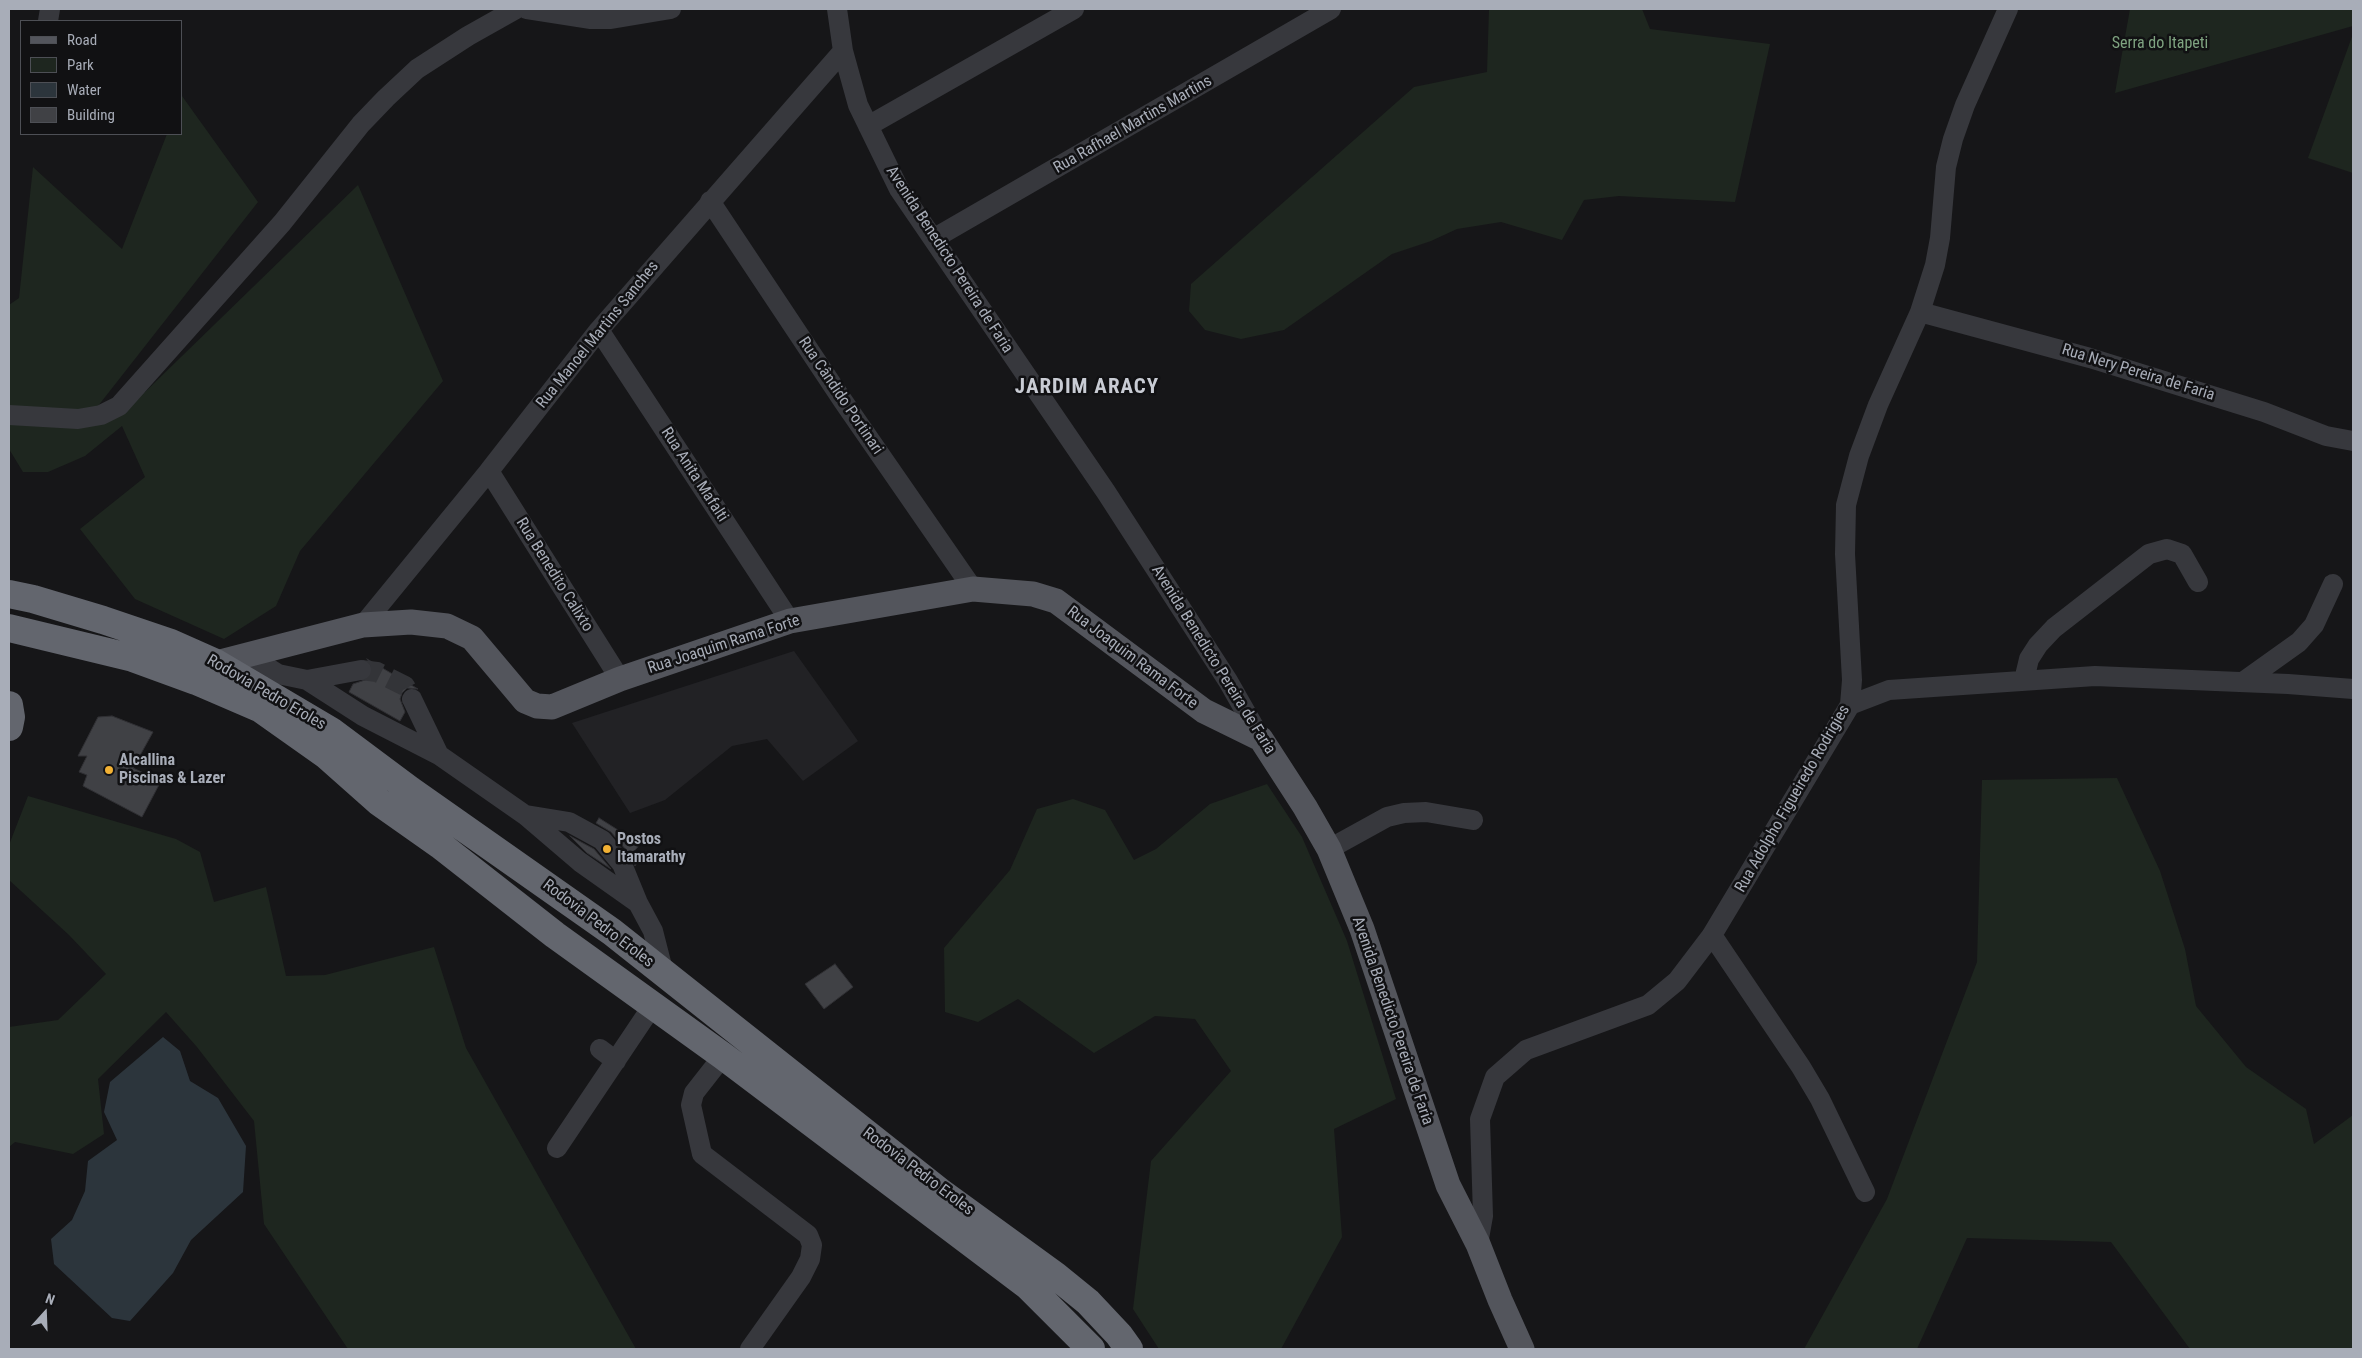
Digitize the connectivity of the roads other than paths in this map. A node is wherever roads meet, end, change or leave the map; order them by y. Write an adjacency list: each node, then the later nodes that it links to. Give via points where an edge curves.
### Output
1 (516, 9): 14 (street, via 417,70 386,98 361,124 270,237 118,406 101,415 78,419)
2 (527, 9): 3 (street, via 611,19)
3 (670, 9)
4 (837, 9): 8 (street, Avenida Benedicto Pereira de Faria)
5 (1074, 9): 9 (street)
6 (1331, 9): 11 (street, Rua Rafhael Martins Martins)
7 (2008, 9): 12 (street, Rua Adolpho Figueiredo Rodrigies, via 1953,139 1937,256)
8 (843, 51): 9 (street, Avenida Benedicto Pereira de Faria, via 849,78); 10 (street, Rua Manoel Martins Sanches)
9 (868, 126): 11 (street, Avenida Benedicto Pereira de Faria, via 899,189)
10 (710, 201): 13 (street, Rua Manoel Martins Sanches); 19 (street, Rua Cândido Portinari, via 837,393)
11 (933, 239): 36 (street, Avenida Benedicto Pereira de Faria, via 1173,594)
12 (1920, 312): 15 (street, Rua Nery Pereira de Faria, via 2090,358 2264,412 2326,436); 34 (street, Rua Adolpho Figueiredo Rodrigies, via 1878,405 1859,456 1846,505)
13 (599, 330): 16 (street, Rua Manoel Martins Sanches); 21 (street, Rua Anita Mafalti)
14 (9, 415)
15 (2353, 440)
16 (489, 472): 22 (street, Rua Manoel Martins Sanches); 27 (street, Rua Benedito Calixto)
17 (2198, 582): 29 (street, via 2182,554 2167,549 2149,554 2054,628 2029,659)
18 (2333, 584): 30 (street, via 2314,624 2299,642)
19 (973, 589): 21 (main road, Rua Joaquim Rama Forte); 36 (main road, Rua Joaquim Rama Forte, via 1033,594 1056,601 1204,711)
20 (9, 594): 25 (highway, Rodovia Pedro Eroles, via 103,620)
21 (790, 621): 27 (main road, Rua Joaquim Rama Forte)
22 (362, 626): 24 (main road, Rua Joaquim Rama Forte); 27 (main road, Rua Joaquim Rama Forte, via 411,622 448,626 472,638 525,701 537,706 552,707)
23 (9, 628): 43 (highway, Rodovia Pedro Eroles, via 133,658 261,710 326,756 379,802)
24 (248, 655): 25 (main road, Rua Joaquim Rama Forte); 28 (street, via 278,674)
25 (216, 663): 41 (highway, Rodovia Pedro Eroles, via 332,731)
26 (361, 670): 28 (street)
27 (620, 679)
28 (306, 680): 37 (street, via 363,716)
29 (2024, 680): 30 (street, via 2095,676); 34 (street, via 1888,690)
30 (2243, 682): 31 (street)
31 (2353, 690)
32 (412, 699): 37 (street)
33 (9, 705): 35 (highway)
34 (1850, 705): 44 (street, Rua Adolpho Figueiredo Rodrigies)
35 (9, 727)
36 (1261, 739): 40 (main road, Avenida Benedicto Pereira de Faria)
37 (439, 755): 38 (street)
38 (525, 814): 42 (street, via 580,862); 42 (street, via 569,822 602,840 622,864)
39 (1473, 820): 40 (street, via 1426,812 1404,813 1387,817)
40 (1329, 849): 52 (main road, Avenida Benedicto Pereira de Faria, via 1362,929 1448,1185)
41 (569, 902): 43 (highway, via 560,901 547,912 546,921); 45 (highway, Rodovia Pedro Eroles)
42 (638, 904): 45 (street, via 654,931)
43 (555, 935): 46 (highway, Rodovia Pedro Eroles)
44 (1712, 935): 51 (street, via 1801,1067); 52 (street, Rua Adolpho Figueiredo Rodrigies, via 1677,981 1648,1005 1526,1050 1495,1077 1480,1119 1483,1216)
45 (664, 974): 55 (highway, Rodovia Pedro Eroles, via 939,1191 1056,1276 1088,1302)
46 (653, 1006): 48 (highway, Rodovia Pedro Eroles); 49 (street)
47 (600, 1050): 49 (street)
48 (723, 1056): 53 (street, via 694,1093 691,1105 702,1154 808,1235 812,1245 810,1259 801,1277); 54 (highway, Rodovia Pedro Eroles, via 1028,1286)
49 (616, 1061): 50 (street)
50 (557, 1148)
51 (1865, 1192)
52 (1478, 1244): 56 (main road, Avenida Benedicto Pereira de Faria)
53 (750, 1349)
54 (1092, 1349)
55 (1129, 1349)
56 (1522, 1349)

